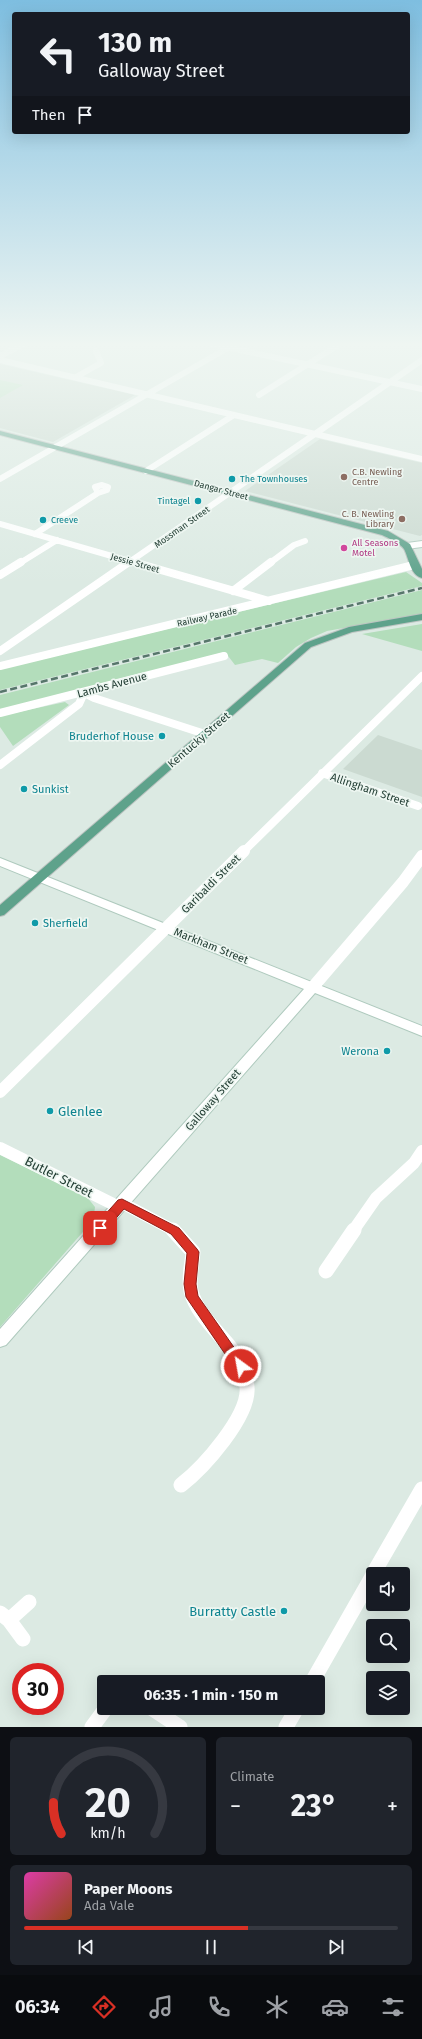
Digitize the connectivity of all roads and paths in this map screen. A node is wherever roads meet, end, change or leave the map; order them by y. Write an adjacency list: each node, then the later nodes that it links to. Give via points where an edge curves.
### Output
1 (97, 423): 7 (street)
2 (221, 423): 9 (street)
3 (269, 423): 6 (street)
4 (331, 423): 6 (street, Mossman Street)
5 (0, 433): 7 (main road, Dangar Street)
6 (315, 434): 8 (street); 12 (street, Mossman Street)
7 (55, 447): 9 (main road, Dangar Street); 10 (street)
8 (422, 459)
9 (146, 471): 12 (main road, Dangar Street)
10 (0, 479)
11 (98, 493): 14 (street)
12 (230, 493): 18 (main road, Dangar Street, via 385,533); 19 (street, Mossman Street)
13 (0, 524): 14 (street, Jessie Street)
14 (35, 534): 15 (street, Jessie Street)
15 (57, 540): 19 (street, Jessie Street); 21 (street)
16 (305, 541): 23 (street, via 294,545)
17 (422, 544): 18 (street)
18 (407, 546): 20 (main road)
19 (131, 562): 23 (street, Jessie Street); 26 (street, Mossman Street)
20 (414, 565): 22 (main road); 24 (street, Railway Parade)
21 (0, 575)
22 (422, 575)
23 (233, 591): 24 (street, Jessie Street)
24 (270, 602): 28 (street, Railway Parade)
25 (422, 616): 32 (main road, Kentucky Street, via 345,630 308,645)
26 (0, 651)
27 (224, 656): 30 (street, Lambs Avenue)
28 (0, 666)
29 (422, 676): 34 (street, Garibaldi Street)
30 (84, 692): 31 (street, Lambs Avenue); 32 (street, via 94,698); 33 (street, via 79,704)
31 (0, 714)
32 (206, 734): 38 (main road, Kentucky Street)
33 (0, 765)
34 (322, 773): 35 (street, Allingham Street); 40 (street, Garibaldi Street)
35 (418, 806)
36 (422, 856): 41 (street, Galloway Street)
37 (0, 862): 38 (street, Markham Street)
38 (40, 877): 39 (main road, Kentucky Street); 40 (street, Markham Street)
39 (0, 912)
40 (166, 928): 41 (street, Markham Street); 43 (street, Garibaldi Street)
41 (313, 987): 42 (street, Markham Street); 46 (street, Galloway Street)
42 (422, 1031)
43 (0, 1092)
44 (0, 1148): 46 (street, Butler Street)
45 (422, 1151): 47 (street, via 414,1163 376,1198)
46 (120, 1205): 48 (street, Galloway Street); 49 (street, Butler Street, via 175,1231 193,1252 190,1284 192,1297 235,1356 246,1376 246,1403 236,1422 204,1466)
47 (326, 1271)
48 (0, 1340)
49 (181, 1485)
50 (422, 1489): 51 (street)
51 (377, 1567)
52 (366, 1586): 56 (street)
53 (29, 1602): 54 (street)
54 (4, 1617): 55 (street)
55 (23, 1639)
56 (316, 1675)
57 (101, 1715): 60 (street)
58 (162, 1715): 61 (street)
59 (293, 1715): 62 (street)
60 (92, 1727)
61 (180, 1727)
62 (286, 1727)

